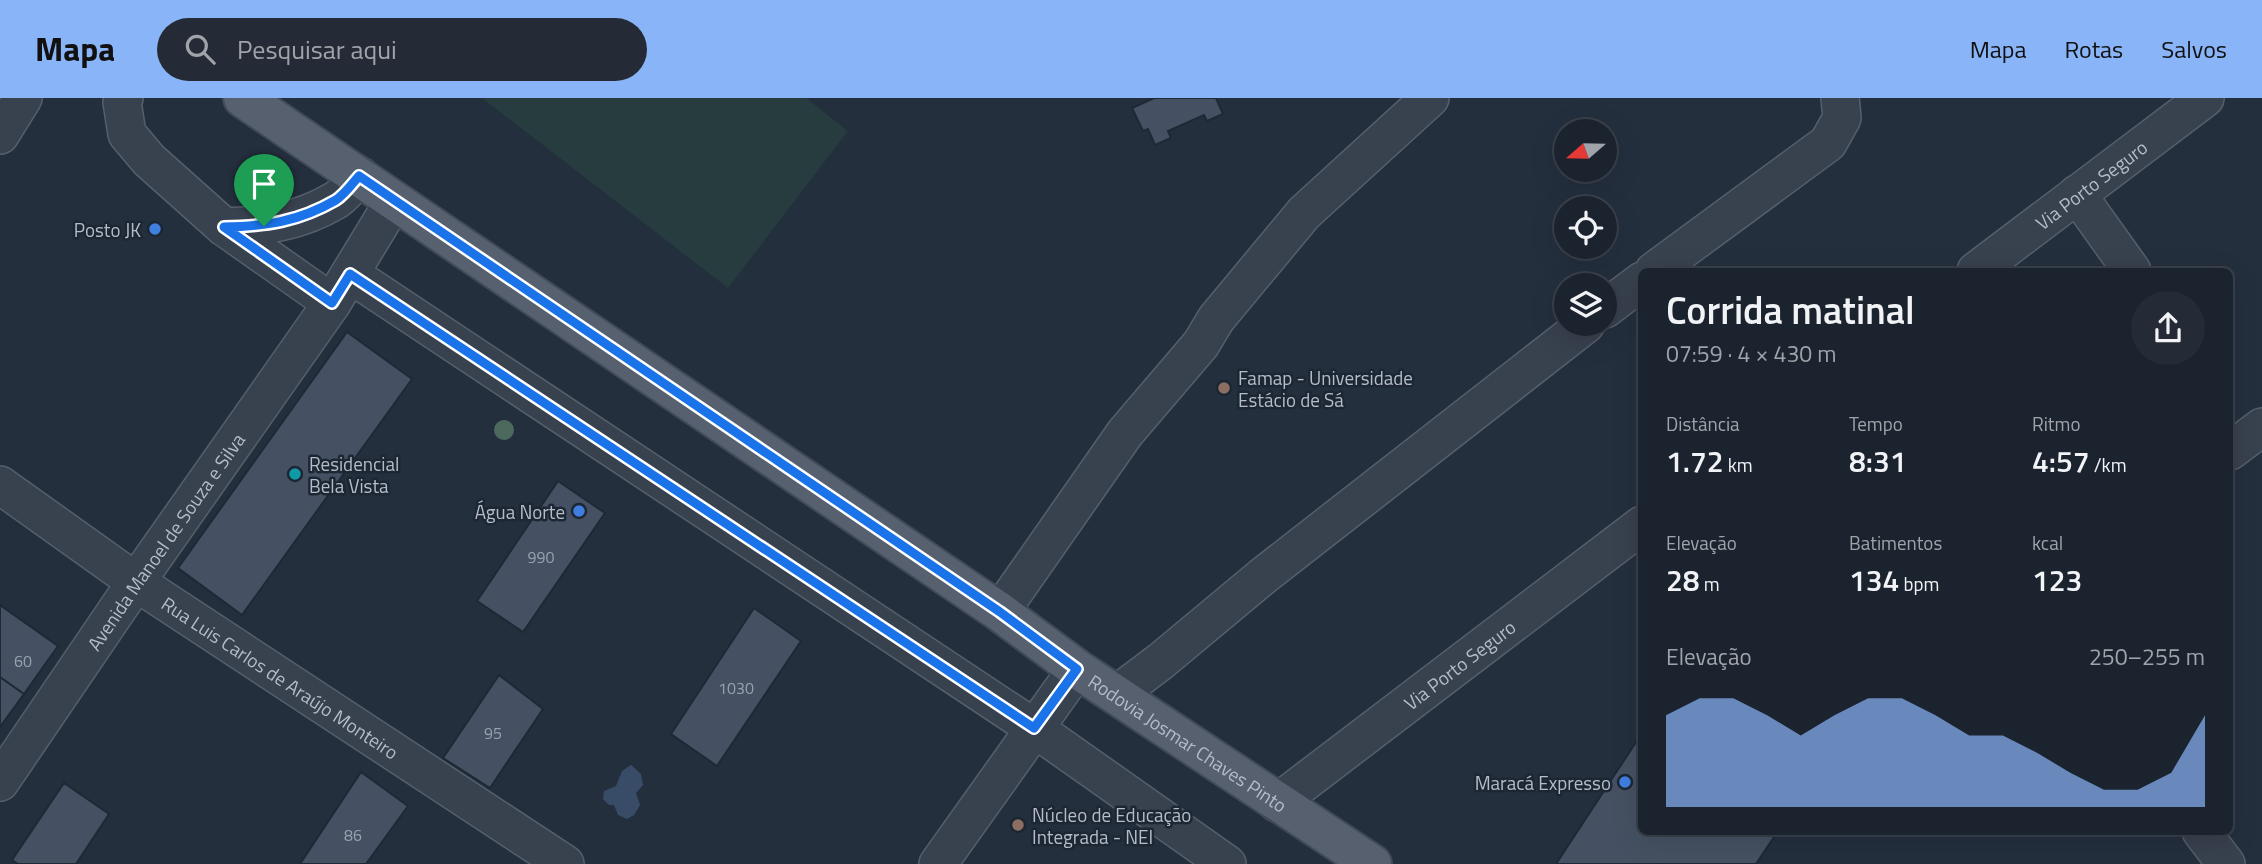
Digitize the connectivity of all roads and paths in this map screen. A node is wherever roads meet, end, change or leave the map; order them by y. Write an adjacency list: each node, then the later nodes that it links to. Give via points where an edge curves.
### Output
1 (23, 98): 7 (street)
2 (124, 98): 11 (street, via 127,134 149,160)
3 (243, 98): 8 (main road, Rodovia Josmar Chaves Pinto)
4 (1430, 98): 24 (street, via 1304,213 1112,450)
5 (1840, 98): 12 (street, via 1842,118 1828,143)
6 (2205, 98): 9 (street, Via Porto Seguro)
7 (0, 135)
8 (359, 176): 10 (main road, Rodovia Josmar Chaves Pinto); 11 (street, via 338,199 290,220)
9 (2077, 194): 13 (street, Via Porto Seguro); 14 (street)
10 (394, 201): 16 (street, Avenida Manoel de Souza e Silva); 24 (main road, Rodovia Josmar Chaves Pinto)
11 (224, 227): 16 (street)
12 (1658, 268)
13 (1980, 268)
14 (2130, 268)
15 (1638, 284): 17 (street)
16 (341, 288): 23 (street, Avenida Manoel de Souza e Silva); 27 (street)
17 (1617, 300)
18 (1571, 336): 26 (street)
19 (2262, 427): 20 (street)
20 (2233, 448)
21 (0, 485): 23 (street, Rua Luis Carlos de Araújo Monteiro)
22 (1638, 529): 29 (street, Via Porto Seguro)
23 (136, 582): 28 (street, Avenida Manoel de Souza e Silva); 31 (street, Rua Luis Carlos de Araújo Monteiro)
24 (1000, 612): 25 (main road, Rodovia Josmar Chaves Pinto)
25 (1077, 669): 26 (main road, Rodovia Josmar Chaves Pinto); 27 (street)
26 (1116, 695): 29 (main road, Rodovia Josmar Chaves Pinto)
27 (1034, 728): 32 (street); 33 (street)
28 (0, 782)
29 (1277, 803): 34 (main road, Rodovia Josmar Chaves Pinto)
30 (2204, 835): 35 (street)
31 (565, 864)
32 (938, 864)
33 (1227, 864)
34 (1372, 864)
35 (2227, 864)

